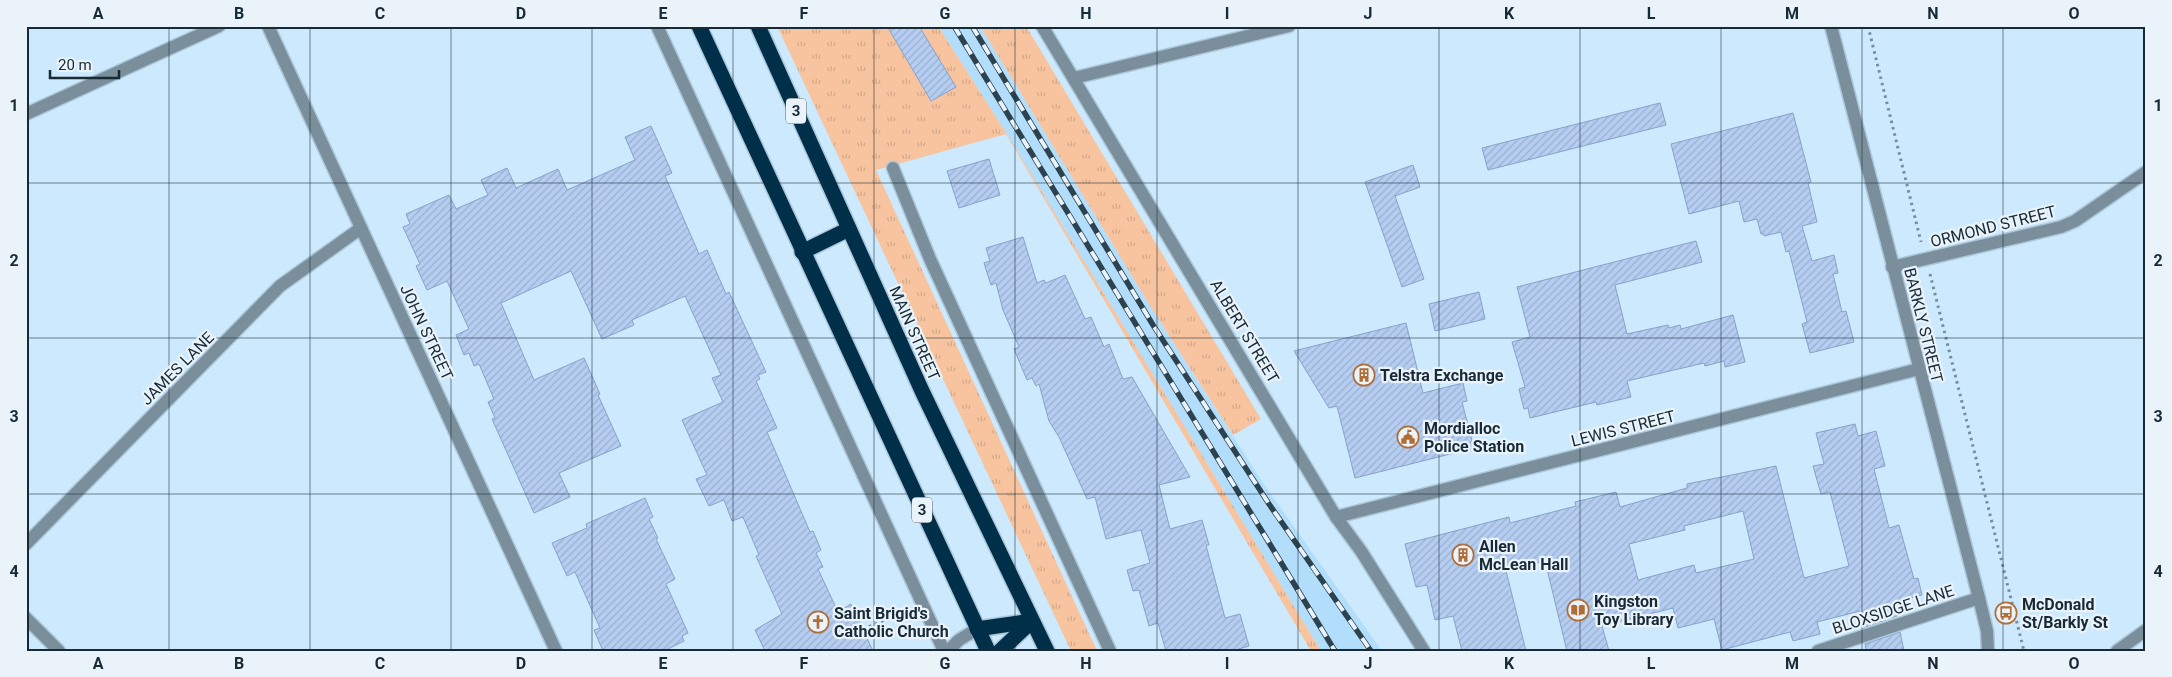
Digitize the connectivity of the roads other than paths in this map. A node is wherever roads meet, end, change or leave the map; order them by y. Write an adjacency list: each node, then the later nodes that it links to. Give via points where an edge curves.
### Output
1 (219, 26): 10 (street)
2 (268, 26): 13 (street, JOHN STREET)
3 (657, 26): 28 (street)
4 (699, 26): 15 (highway, 3)
5 (758, 26): 14 (highway, MAIN STREET / 3)
6 (1042, 26): 9 (street, ALBERT STREET)
7 (1289, 26): 9 (street)
8 (1831, 26): 16 (street, BARKLY STREET)
9 (1074, 78): 18 (street, ALBERT STREET)
10 (26, 114)
11 (894, 168): 33 (street, via 930,259)
12 (2146, 172): 16 (street, ORMOND STREET, via 2075,222 2062,227)
13 (361, 228): 19 (street, JAMES LANE, via 280,286); 27 (street, JOHN STREET)
14 (849, 229): 15 (highway); 22 (highway, MAIN STREET / 3)
15 (802, 252): 23 (highway, 3)
16 (1892, 267): 17 (street, BARKLY STREET)
17 (1919, 369): 18 (street, LEWIS STREET); 20 (street, BARKLY STREET)
18 (1336, 517): 34 (street, ALBERT STREET)
19 (26, 544)
20 (1979, 598): 25 (street, BARKLY STREET); 35 (street, BLOXSIDGE LANE)
21 (26, 618): 26 (street)
22 (1032, 621): 23 (highway); 31 (highway); 32 (highway, MAIN STREET / 3)
23 (977, 629): 29 (street); 30 (highway, 3)
24 (2146, 630): 38 (street)
25 (1987, 631): 36 (street, BARKLY STREET); 37 (street, BARKLY STREET)
26 (59, 651)
27 (556, 651)
28 (944, 651)
29 (948, 651)
30 (988, 651)
31 (1000, 651)
32 (1047, 651)
33 (1110, 651)
34 (1424, 651)
35 (1818, 651)
36 (1988, 651)
37 (1996, 651)
38 (2117, 651)

